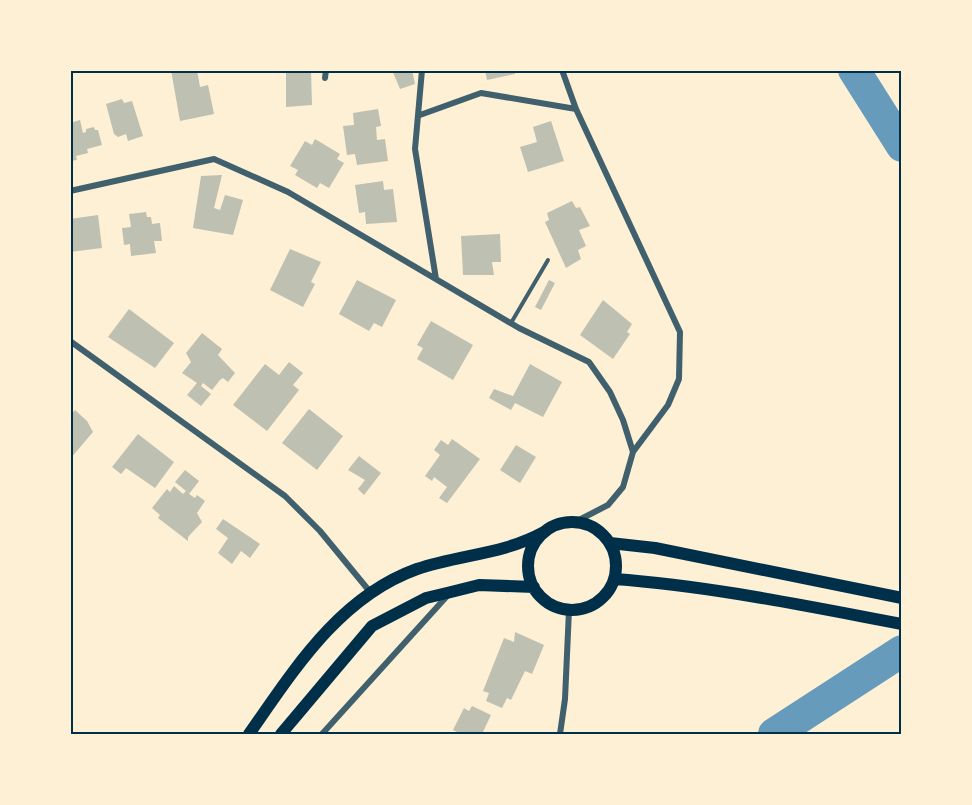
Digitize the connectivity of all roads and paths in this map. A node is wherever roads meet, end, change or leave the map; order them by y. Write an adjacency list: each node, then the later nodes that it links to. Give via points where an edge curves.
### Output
1 (326, 70): 4 (street)
2 (422, 70): 6 (street)
3 (562, 70): 5 (street)
4 (325, 78)
5 (576, 109): 6 (street, via 481,93); 12 (street, via 680,332 679,379 668,405)
6 (420, 115): 9 (street, via 415,149)
7 (70, 191): 9 (street, via 214,159 288,192)
8 (548, 260): 10 (lane)
9 (436, 279): 10 (street)
10 (510, 323): 12 (street, via 589,362 610,392)
11 (70, 341): 19 (street, via 285,496)
12 (633, 452): 13 (street, via 623,487 608,505)
13 (577, 521): 14 (main road, via 559,523); 15 (main road, via 596,530)
14 (544, 532): 17 (main road, via 533,545 528,562); 19 (main road, via 521,544 418,569)
15 (610, 543): 16 (main road, via 617,570); 20 (main road, via 655,548)
16 (614, 579): 21 (main road, via 601,600 586,609); 22 (main road, via 790,602)
17 (534, 586): 18 (main road, via 479,585); 21 (main road, via 552,605)
18 (451, 592): 24 (main road, via 426,598 372,626); 25 (street)
19 (372, 593): 23 (main road, via 329,628)
20 (902, 598)
21 (569, 610): 26 (street)
22 (902, 624)
23 (249, 735)
24 (281, 735)
25 (322, 735)
26 (560, 735)

